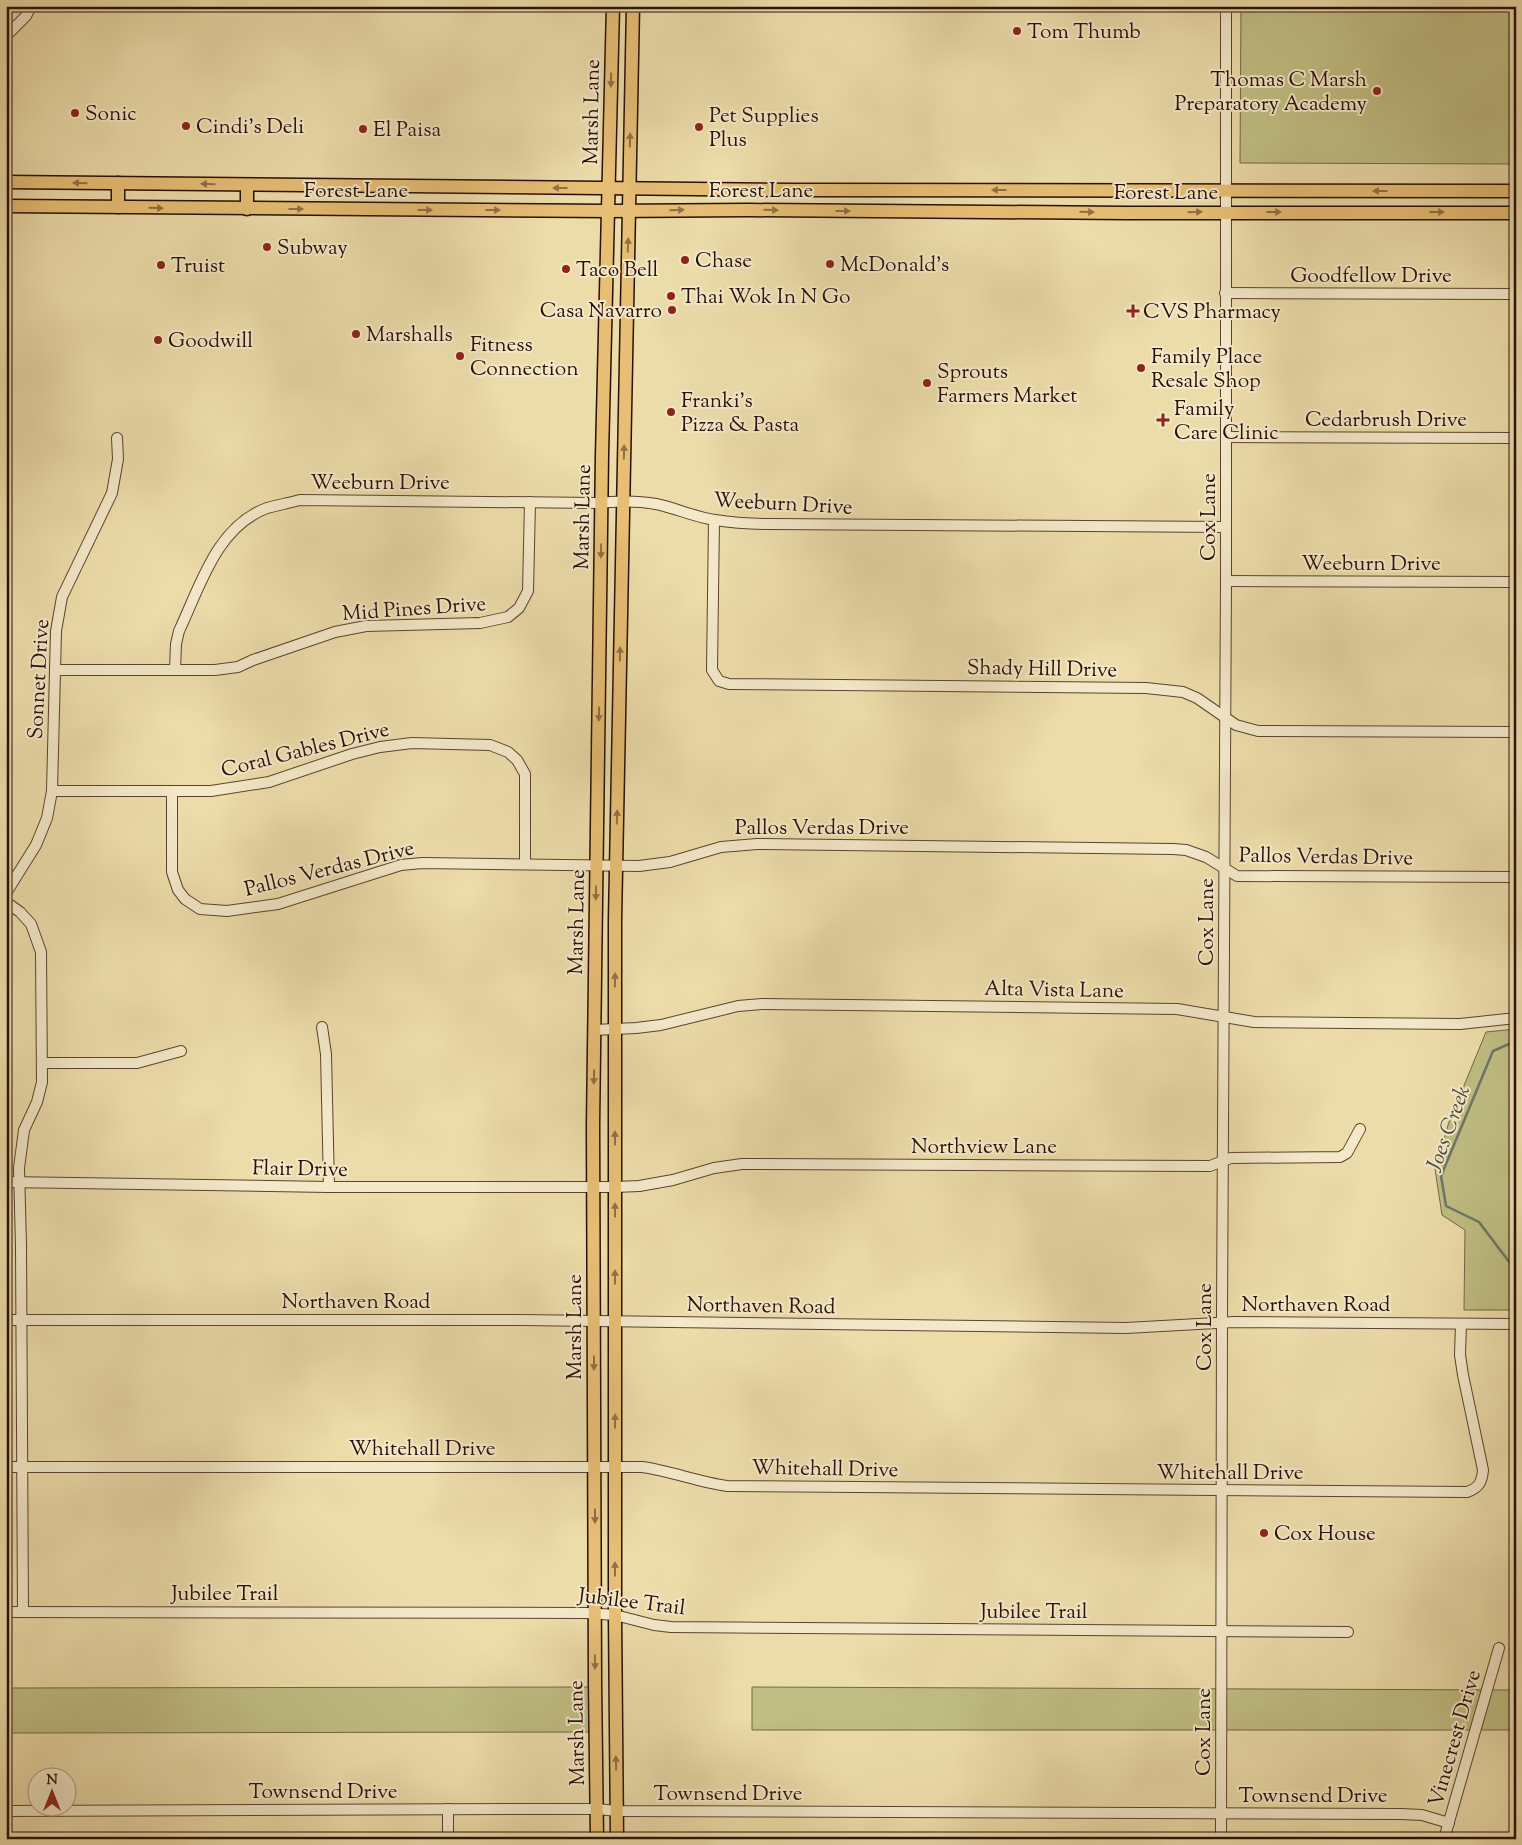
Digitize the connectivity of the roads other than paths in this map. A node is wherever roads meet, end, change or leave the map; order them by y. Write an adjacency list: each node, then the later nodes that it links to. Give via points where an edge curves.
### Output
1 (31, 6): 7 (street, via 26,16)
2 (613, 6): 5 (main road, Marsh Lane)
3 (633, 6): 6 (main road, Marsh Lane)
4 (1226, 6): 16 (street, Cox Lane)
5 (612, 31): 6 (main road); 12 (main road, Marsh Lane, one-way to 12)
6 (632, 31): 13 (main road, Marsh Lane, one-way to 6)
7 (6, 36)
8 (6, 182): 9 (main road, Forest Lane, one-way to 8)
9 (118, 183): 10 (main road, Forest Lane, one-way to 9); 19 (main road)
10 (247, 185): 11 (main road, Forest Lane); 20 (main road)
11 (447, 187): 12 (main road, Forest Lane, one-way to 11); 21 (main road)
12 (609, 189): 13 (main road, Forest Lane); 23 (main road, Marsh Lane)
13 (629, 189): 14 (main road, Forest Lane); 24 (main road, Marsh Lane)
14 (794, 190): 15 (main road, Forest Lane, one-way to 14); 22 (main road)
15 (1048, 190): 16 (main road, Forest Lane); 25 (main road)
16 (1226, 191): 17 (main road, Forest Lane, one-way to 16); 26 (street, Cox Lane)
17 (1516, 191)
18 (6, 206): 19 (main road, Forest Lane)
19 (118, 207): 20 (main road, Forest Lane, one-way to 20)
20 (247, 209): 21 (main road, Forest Lane, one-way to 21)
21 (446, 210): 23 (main road, Forest Lane, one-way to 23)
22 (794, 210): 24 (main road, Forest Lane, one-way to 22); 25 (main road, Forest Lane, one-way to 25)
23 (609, 211): 24 (main road, Forest Lane); 31 (main road, Marsh Lane)
24 (629, 211): 30 (main road, Marsh Lane, one-way to 24)
25 (1047, 212): 26 (main road, Forest Lane, one-way to 26)
26 (1226, 212): 27 (main road, Forest Lane, one-way to 27); 28 (street, Cox Lane)
27 (1516, 213)
28 (1225, 293): 29 (street, Goodfellow Drive); 32 (street, Cox Lane)
29 (1516, 294)
30 (625, 350): 31 (main road); 35 (main road, Marsh Lane, one-way to 30)
31 (606, 352): 37 (main road, Marsh Lane)
32 (1226, 437): 34 (street, Cedarbrush Drive); 39 (street, Cox Lane)
33 (117, 438): 42 (street, Sonnet Drive, via 118,459 112,493 62,597 56,631)
34 (1516, 438)
35 (623, 500): 37 (street, Weeburn Drive); 38 (street, Weeburn Drive, via 658,504); 50 (main road, Marsh Lane, one-way to 35)
36 (530, 502): 37 (street, Weeburn Drive); 43 (street, Weeburn Drive, via 300,500 265,509 226,537 216,554 179,631); 43 (street, Mid Pines Drive, via 528,591 519,608 508,617 480,623 366,626 335,632 238,667)
37 (602, 502): 49 (main road, Marsh Lane, one-way to 49)
38 (714, 520): 39 (street, Weeburn Drive, via 772,524); 44 (street, Shady Hill Drive, via 712,670 719,681 729,684 1146,688 1183,692)
39 (1226, 528): 40 (street, Cox Lane)
40 (1226, 581): 41 (street, Weeburn Drive); 44 (street, Cox Lane)
41 (1516, 582)
42 (55, 670): 43 (street, Mid Pines Drive); 46 (street, Sonnet Drive)
43 (175, 670)
44 (1226, 717): 45 (street, Shady Hill Drive, via 1243,728 1258,731); 51 (street, Cox Lane)
45 (1516, 732)
46 (52, 791): 47 (street, Coral Gables Drive); 53 (street, Sonnet Drive, via 47,818 36,845)
47 (172, 791): 48 (street, Pallos Verdas Drive, via 172,872 178,890 200,909 227,911 278,904 401,865); 48 (street, Coral Gables Drive, via 212,791 269,782 380,747 412,743 490,744 508,752 517,760 524,774)
48 (524, 864): 49 (street, Pallos Verdas Drive)
49 (596, 865): 50 (street, Pallos Verdas Drive); 59 (main road, Marsh Lane, one-way to 59)
50 (616, 866): 51 (street, Pallos Verdas Drive, via 670,862 721,848 757,844 1173,849 1206,857); 58 (main road, Marsh Lane, one-way to 50)
51 (1225, 868): 52 (street, Pallos Verdas Drive, via 1236,876); 55 (street, Cox Lane)
52 (1516, 877)
53 (6, 893)
54 (6, 902): 61 (street, via 31,924 41,952)
55 (1224, 1017): 56 (street, Alta Vista Lane, via 1254,1022 1460,1024); 58 (street, Alta Vista Lane, via 1177,1009 762,1004 729,1008 661,1025); 63 (street, Cox Lane)
56 (1516, 1018)
57 (322, 1027): 67 (street, via 326,1054)
58 (614, 1029): 59 (street, Alta Vista Lane); 68 (main road, Marsh Lane, one-way to 58)
59 (594, 1030): 66 (main road, Marsh Lane, one-way to 66)
60 (181, 1050): 61 (street, via 137,1063)
61 (43, 1063): 65 (street, via 42,1082 24,1130)
62 (1360, 1129): 63 (street, Northview Lane, via 1347,1153 1340,1157 1231,1158)
63 (1224, 1161): 68 (street, Northview Lane, via 1210,1166 742,1164 640,1186); 73 (street, Cox Lane)
64 (6, 1182): 65 (street, Flair Drive)
65 (19, 1182): 67 (street, Flair Drive); 70 (street)
66 (593, 1186): 67 (street, Flair Drive); 68 (street, Northview Lane); 71 (main road, Marsh Lane)
67 (329, 1187)
68 (615, 1187): 72 (main road, Marsh Lane, one-way to 68)
69 (6, 1320): 70 (street, Northaven Road)
70 (22, 1320): 71 (street, Northaven Road); 77 (street)
71 (594, 1321): 72 (street, Northaven Road); 78 (main road, Marsh Lane, one-way to 78)
72 (615, 1321): 73 (street, Northaven Road, via 1126,1328); 79 (main road, Marsh Lane, one-way to 72)
73 (1222, 1323): 74 (street, Northaven Road); 80 (street, Cox Lane)
74 (1461, 1324): 75 (street, Northaven Road); 80 (street, Whitehall Drive, via 1463,1375 1483,1470 1482,1480 1474,1490)
75 (1516, 1324)
76 (6, 1467): 77 (street, Whitehall Drive)
77 (22, 1467): 78 (street, Whitehall Drive); 82 (street)
78 (594, 1467): 79 (street, Whitehall Drive); 83 (main road, Marsh Lane, one-way to 83)
79 (615, 1467): 80 (street, Whitehall Drive, via 659,1469 727,1486); 84 (main road, Marsh Lane, one-way to 79)
80 (1223, 1490): 85 (street, Cox Lane)
81 (6, 1612): 82 (street, Jubilee Trail)
82 (24, 1612): 83 (street, Jubilee Trail)
83 (595, 1613): 84 (street, Jubilee Trail); 89 (main road, Marsh Lane, one-way to 89)
84 (615, 1615): 85 (street, Jubilee Trail, via 671,1627); 91 (main road, Marsh Lane, one-way to 84)
85 (1222, 1631): 86 (street, Jubilee Trail); 92 (street, Cox Lane)
86 (1348, 1632)
87 (1499, 1648): 93 (street, Vinecrest Drive)
88 (448, 1809): 89 (street, Townsend Drive); 90 (street, Townsend Drive); 94 (street)
89 (597, 1810): 91 (street, Townsend Drive); 95 (main road, Marsh Lane)
90 (6, 1811)
91 (617, 1812): 92 (street, Townsend Drive); 96 (main road, Marsh Lane)
92 (1222, 1814): 93 (street, Townsend Drive, via 1402,1814); 97 (street, Cox Lane)
93 (1449, 1823): 98 (street, Vinecrest Drive)
94 (448, 1839)
95 (597, 1839)
96 (617, 1839)
97 (1222, 1839)
98 (1444, 1839)

